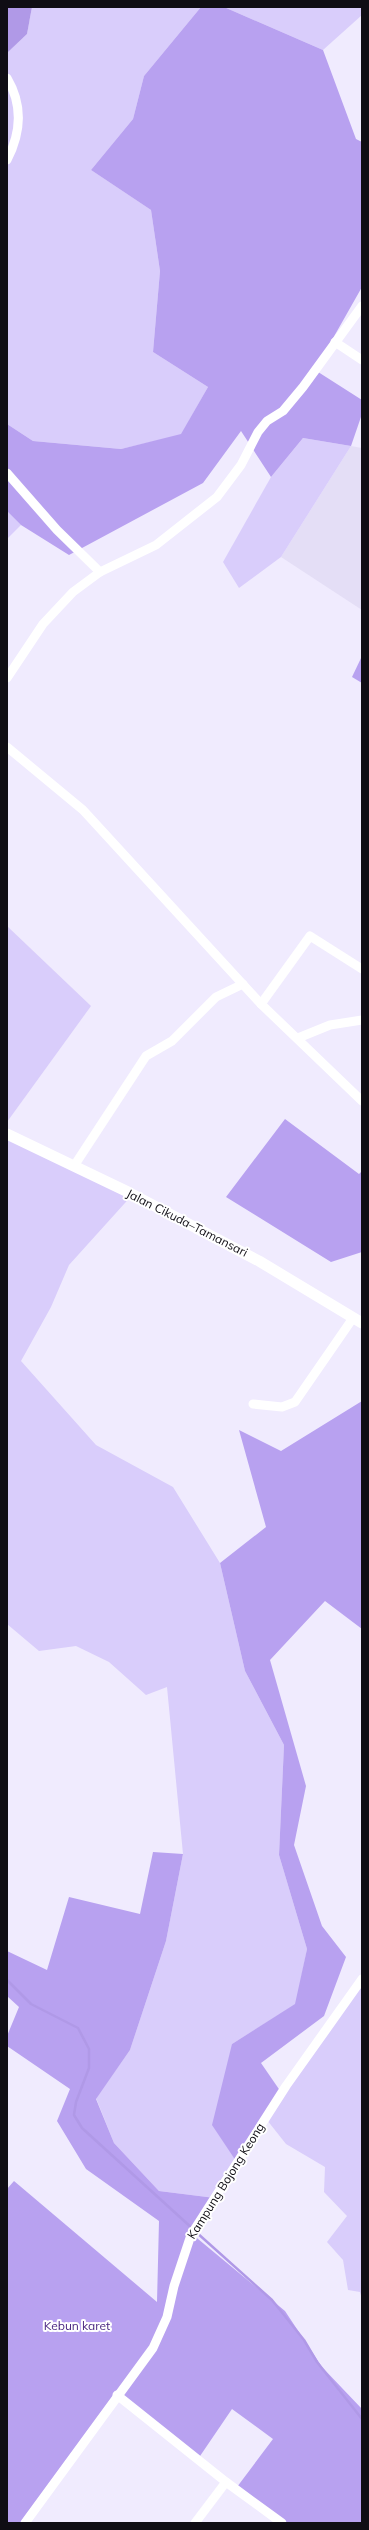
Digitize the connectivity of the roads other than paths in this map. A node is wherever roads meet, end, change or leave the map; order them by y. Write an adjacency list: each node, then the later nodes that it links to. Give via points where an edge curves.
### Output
1 (7, 78): 2 (street, via 18,106 19,129 16,144)
2 (7, 160)
3 (362, 306): 4 (street)
4 (335, 342): 5 (street); 7 (street, via 283,411 267,421 258,432 241,465 217,497 156,545)
5 (362, 360)
6 (7, 472): 7 (street, via 57,530)
7 (100, 572): 8 (street, via 54,611)
8 (7, 678)
9 (7, 747): 11 (street, via 84,810)
10 (362, 969): 12 (street, via 310,936)
11 (243, 984): 12 (street); 17 (street, via 216,997 172,1041 146,1056)
12 (261, 1004): 14 (street)
13 (362, 1020): 14 (street, via 330,1025)
14 (298, 1038): 15 (street)
15 (362, 1101)
16 (7, 1134): 17 (street, Jalan Cikuda–Tamansari)
17 (74, 1166): 18 (street, Jalan Cikuda–Tamansari, via 259,1261)
18 (357, 1320): 19 (street, via 295,1402 282,1406)
19 (253, 1404)
20 (362, 1979): 21 (street, Kampung Bojong Keong, via 286,2086 197,2224 174,2286 167,2317 153,2348)
21 (117, 2395): 22 (street); 23 (street, Kampung Bojong Keong)
22 (226, 2482): 24 (street); 25 (street)
23 (25, 2523)
24 (195, 2523)
25 (282, 2523)

